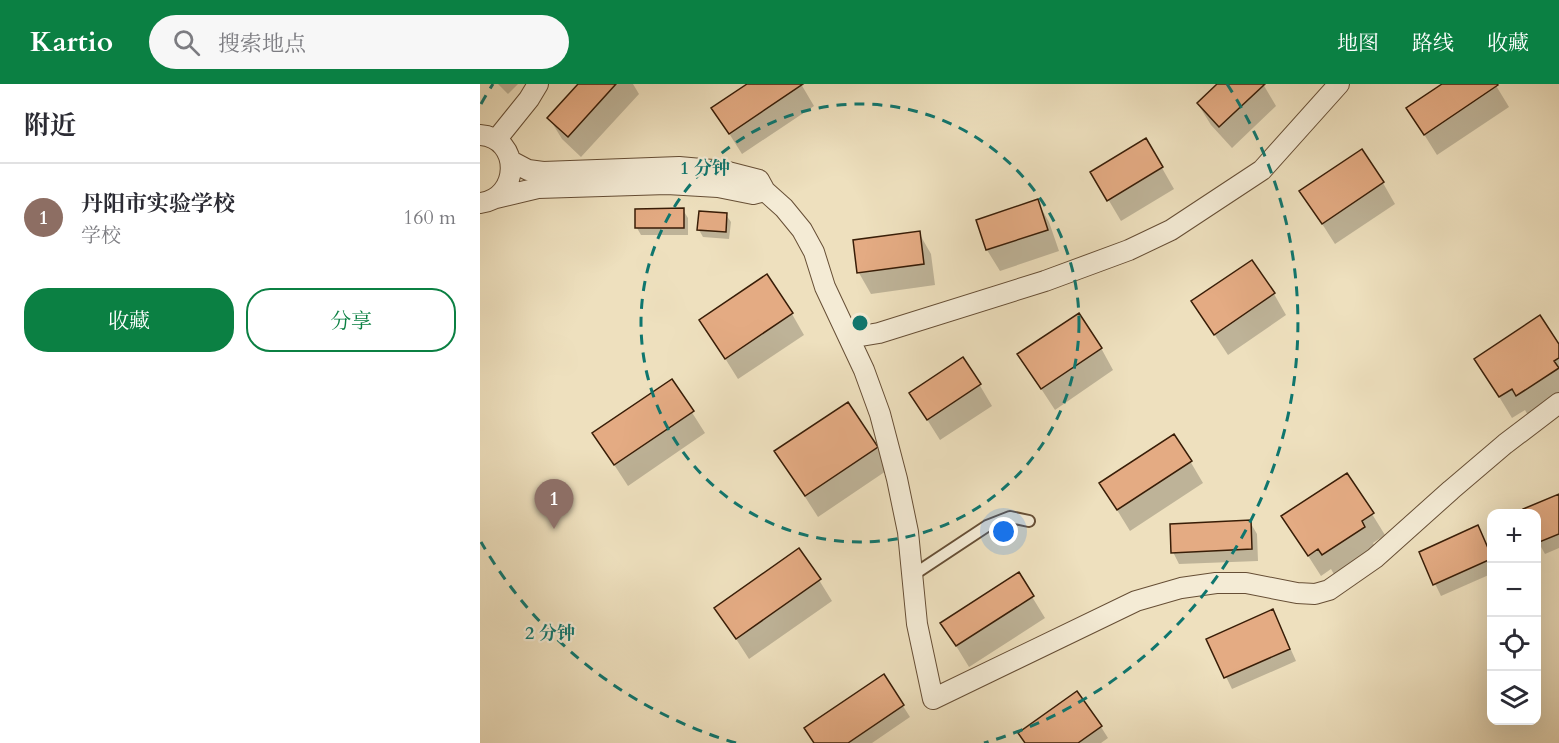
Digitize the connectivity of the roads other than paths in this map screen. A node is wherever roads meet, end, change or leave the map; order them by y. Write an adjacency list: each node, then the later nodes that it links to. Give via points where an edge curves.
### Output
1 (538, 84): 3 (street, via 529,99)
2 (1339, 84): 7 (street, via 1262,170 1171,230 1046,281 879,333)
3 (488, 138): 4 (street, via 506,149)
4 (512, 161): 5 (street, via 528,170); 6 (street, via 512,176 506,188)
5 (626, 177): 6 (street, via 538,188); 7 (street, via 667,184 721,179 753,194 765,191 784,208 806,238)
6 (488, 201)
7 (849, 338): 10 (street, via 880,414 908,532)
8 (1559, 403): 10 (street, via 1505,444 1375,558 1329,590 1297,593 1246,582 1181,588 1136,601 933,699 917,624)
9 (1029, 521): 10 (lane, via 1010,517 987,526)
10 (913, 575)

